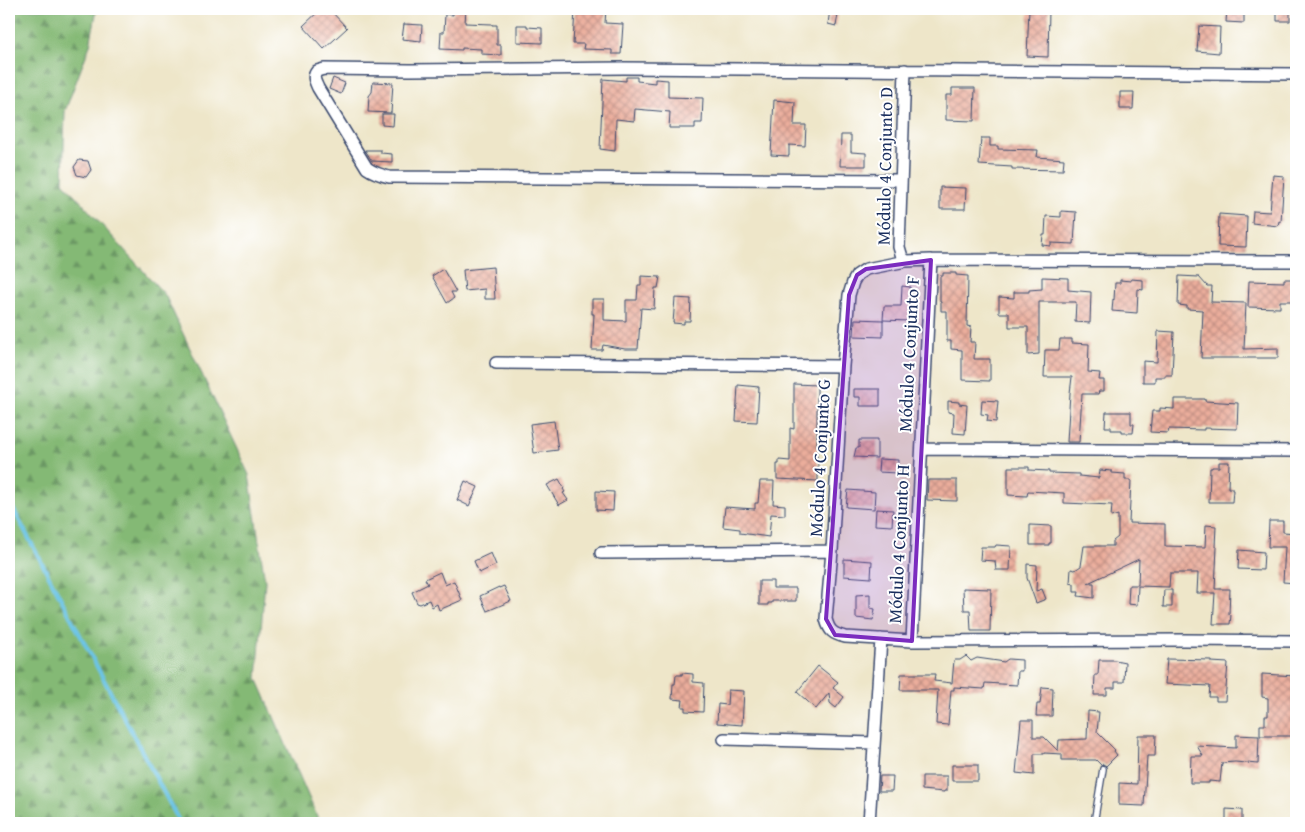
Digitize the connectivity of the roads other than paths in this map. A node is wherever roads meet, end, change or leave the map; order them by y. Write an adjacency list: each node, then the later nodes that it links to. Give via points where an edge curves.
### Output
1 (905, 70): 2 (street); 3 (street, Módulo 4 Conjunto D); 3 (street, via 324,68 319,69 314,80 367,168 389,177)
2 (1296, 74)
3 (901, 180): 5 (street, Módulo 4 Conjunto D, via 899,247)
4 (931, 260): 5 (street); 6 (street); 9 (street, Módulo 4 Conjunto F)
5 (906, 261): 8 (street, Módulo 4 Conjunto G, via 870,268 857,275 849,294)
6 (1296, 261)
7 (496, 363): 8 (street)
8 (843, 366): 11 (street, Módulo 4 Conjunto G)
9 (922, 449): 10 (street); 14 (street, Módulo 4 Conjunto H)
10 (1296, 451)
11 (832, 551): 12 (street); 13 (street, Módulo 4 Conjunto G, via 826,619 831,632 844,637)
12 (601, 553)
13 (881, 639): 14 (street); 17 (street)
14 (912, 641): 15 (street)
15 (1296, 642)
16 (724, 739): 17 (street)
17 (874, 743): 19 (street)
18 (1103, 769): 20 (lane)
19 (869, 823)
20 (1094, 823)

